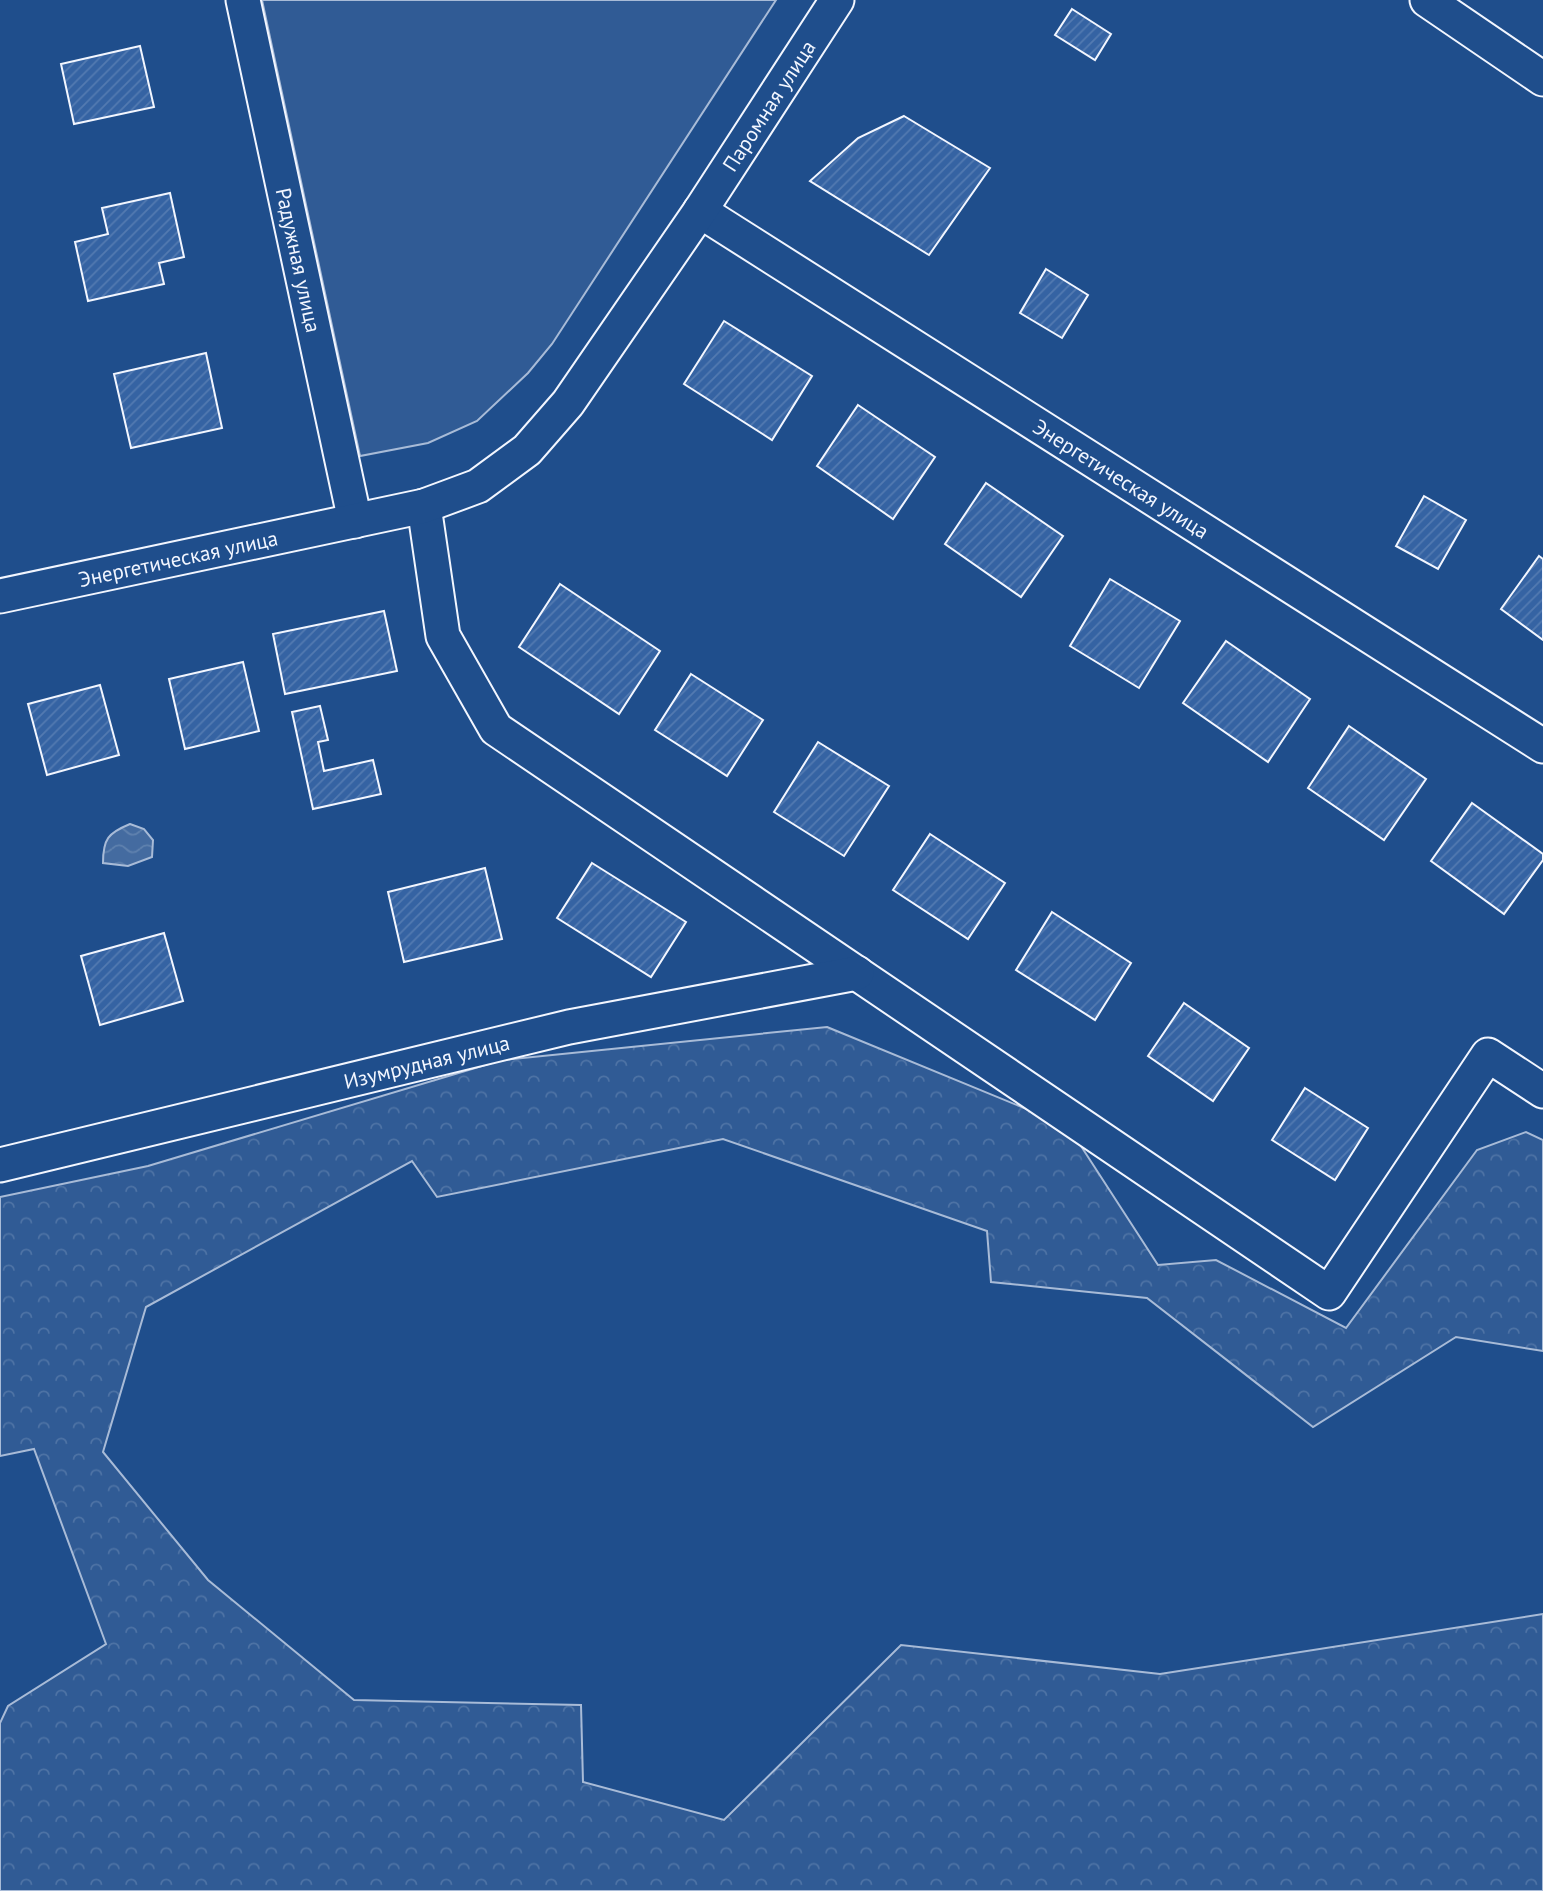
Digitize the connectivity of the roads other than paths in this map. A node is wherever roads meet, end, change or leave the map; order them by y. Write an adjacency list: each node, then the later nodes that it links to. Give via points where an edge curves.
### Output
1 (243, 0): 7 (street, Радужная улица)
2 (837, 0): 5 (street, Паромная улица)
3 (1427, 0): 4 (street)
4 (1543, 79)
5 (700, 211): 6 (street, Паромная улица, via 568,403 527,450 478,486); 9 (street, Энергетическая улица)
6 (424, 506): 7 (street, Энергетическая улица); 10 (street, via 443,636 496,729)
7 (355, 521): 8 (street, Энергетическая улица)
8 (0, 596)
9 (1543, 746)
10 (857, 974): 11 (street, via 1329,1293 1488,1055); 12 (street, Изумрудная улица, via 569,1027)
11 (1543, 1091)
12 (0, 1165)

